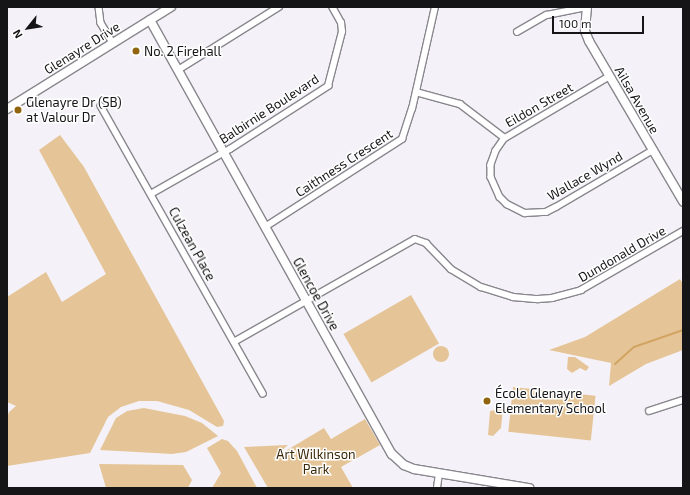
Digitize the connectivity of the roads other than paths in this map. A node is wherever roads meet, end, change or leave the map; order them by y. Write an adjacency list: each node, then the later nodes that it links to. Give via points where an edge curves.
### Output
1 (99, 7): 9 (street, via 101,23)
2 (171, 7): 7 (street, Glenayre Drive)
3 (279, 7): 10 (street)
4 (332, 7): 17 (street, Balbirnie Boulevard, via 341,23 342,32 328,86)
5 (435, 7): 12 (street, Caithness Crescent)
6 (587, 7): 8 (street, via 547,15); 11 (street, Ailsa Avenue, via 585,31)
7 (150, 20): 9 (street, Glenayre Drive); 10 (street, Glencoe Drive)
8 (517, 32)
9 (113, 42): 14 (street, Glenayre Drive)
10 (178, 70): 17 (street, Glencoe Drive)
11 (610, 76): 15 (street, Eildon Street); 16 (street, Ailsa Avenue)
12 (416, 92): 15 (street, Eildon Street, via 460,104); 20 (street, Caithness Crescent, via 406,132 399,142)
13 (101, 106): 18 (street, Culzean Place)
14 (7, 109)
15 (505, 138): 16 (street, Wallace Wynd, via 496,151 491,165 491,177 500,197 516,210 525,213 546,212)
16 (653, 150): 19 (street, Ailsa Avenue)
17 (223, 152): 18 (street, Balbirnie Boulevard); 20 (street, Glencoe Drive)
18 (151, 194): 23 (street, Culzean Place)
19 (683, 201)
20 (265, 227): 22 (street, Glencoe Drive)
21 (683, 231): 22 (street, Dundonald Drive, via 581,290 552,298 513,297 488,290 450,269 426,242 415,238)
22 (306, 301): 23 (street, Dundonald Drive); 27 (street, Glencoe Drive, via 392,454 414,470)
23 (234, 342): 24 (street, Culzean Place)
24 (263, 394)
25 (683, 400): 26 (street)
26 (649, 411)
27 (439, 474): 28 (street); 29 (street, Glencoe Drive)
28 (437, 488)
29 (529, 488)

